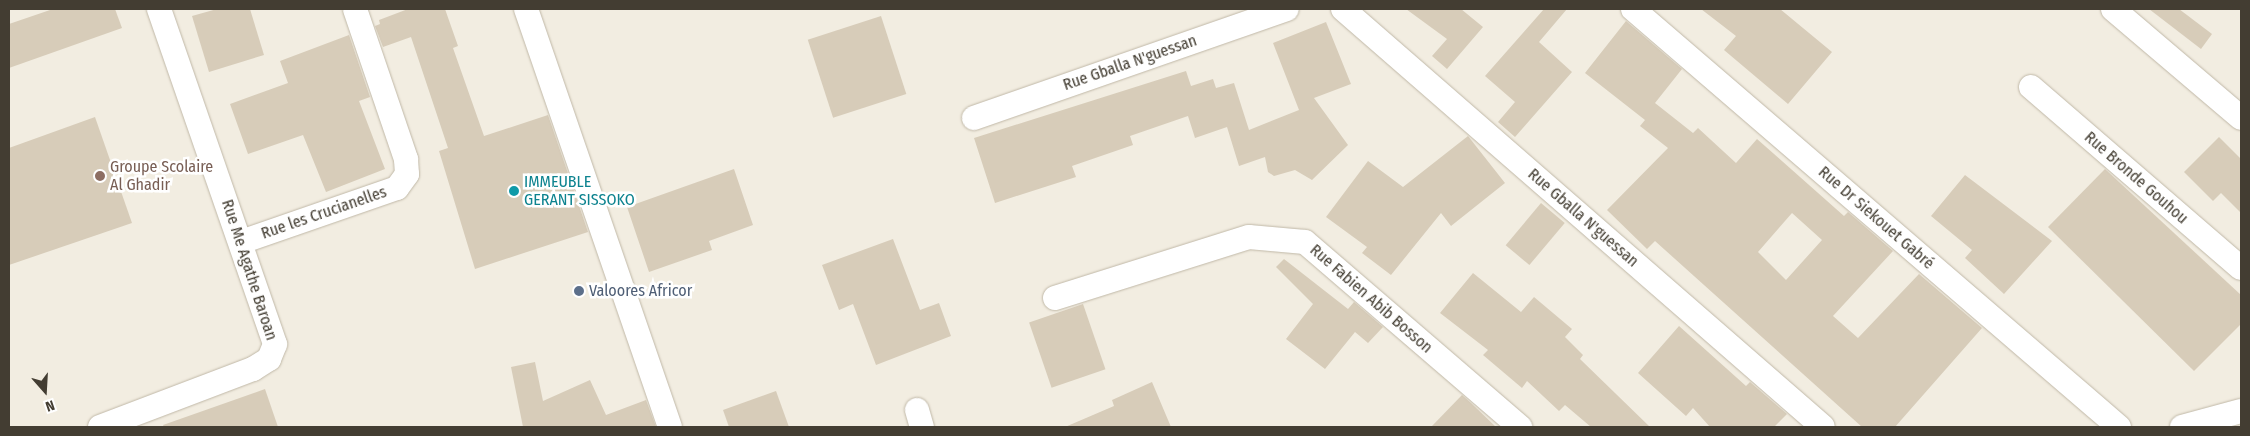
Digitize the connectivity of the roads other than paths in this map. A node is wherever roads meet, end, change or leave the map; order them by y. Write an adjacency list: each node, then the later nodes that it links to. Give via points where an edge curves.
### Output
1 (159, 9): 11 (street, Rue Me Agathe Baroan)
2 (356, 9): 11 (street, Rue les Crucianelles, via 406,159 407,174 397,188)
3 (526, 9): 16 (street)
4 (1287, 9): 9 (street, Rue Gballa N'guessan)
5 (1342, 9): 18 (street, Rue Gballa N'guessan)
6 (1633, 9): 19 (street, Rue Dr Siekouet Gabré)
7 (2113, 9): 10 (street)
8 (2031, 87): 12 (street, Rue Bronde Gouhou)
9 (974, 118)
10 (2241, 118)
11 (240, 242): 15 (street, Rue Me Agathe Baroan, via 275,344 270,359)
12 (2241, 268)
13 (1054, 298): 17 (street, Rue Fabien Abib Bosson, via 1249,237 1305,242)
14 (2241, 411): 20 (street)
15 (100, 427)
16 (670, 427)
17 (1520, 427)
18 (1823, 427)
19 (2120, 427)
20 (2182, 427)

